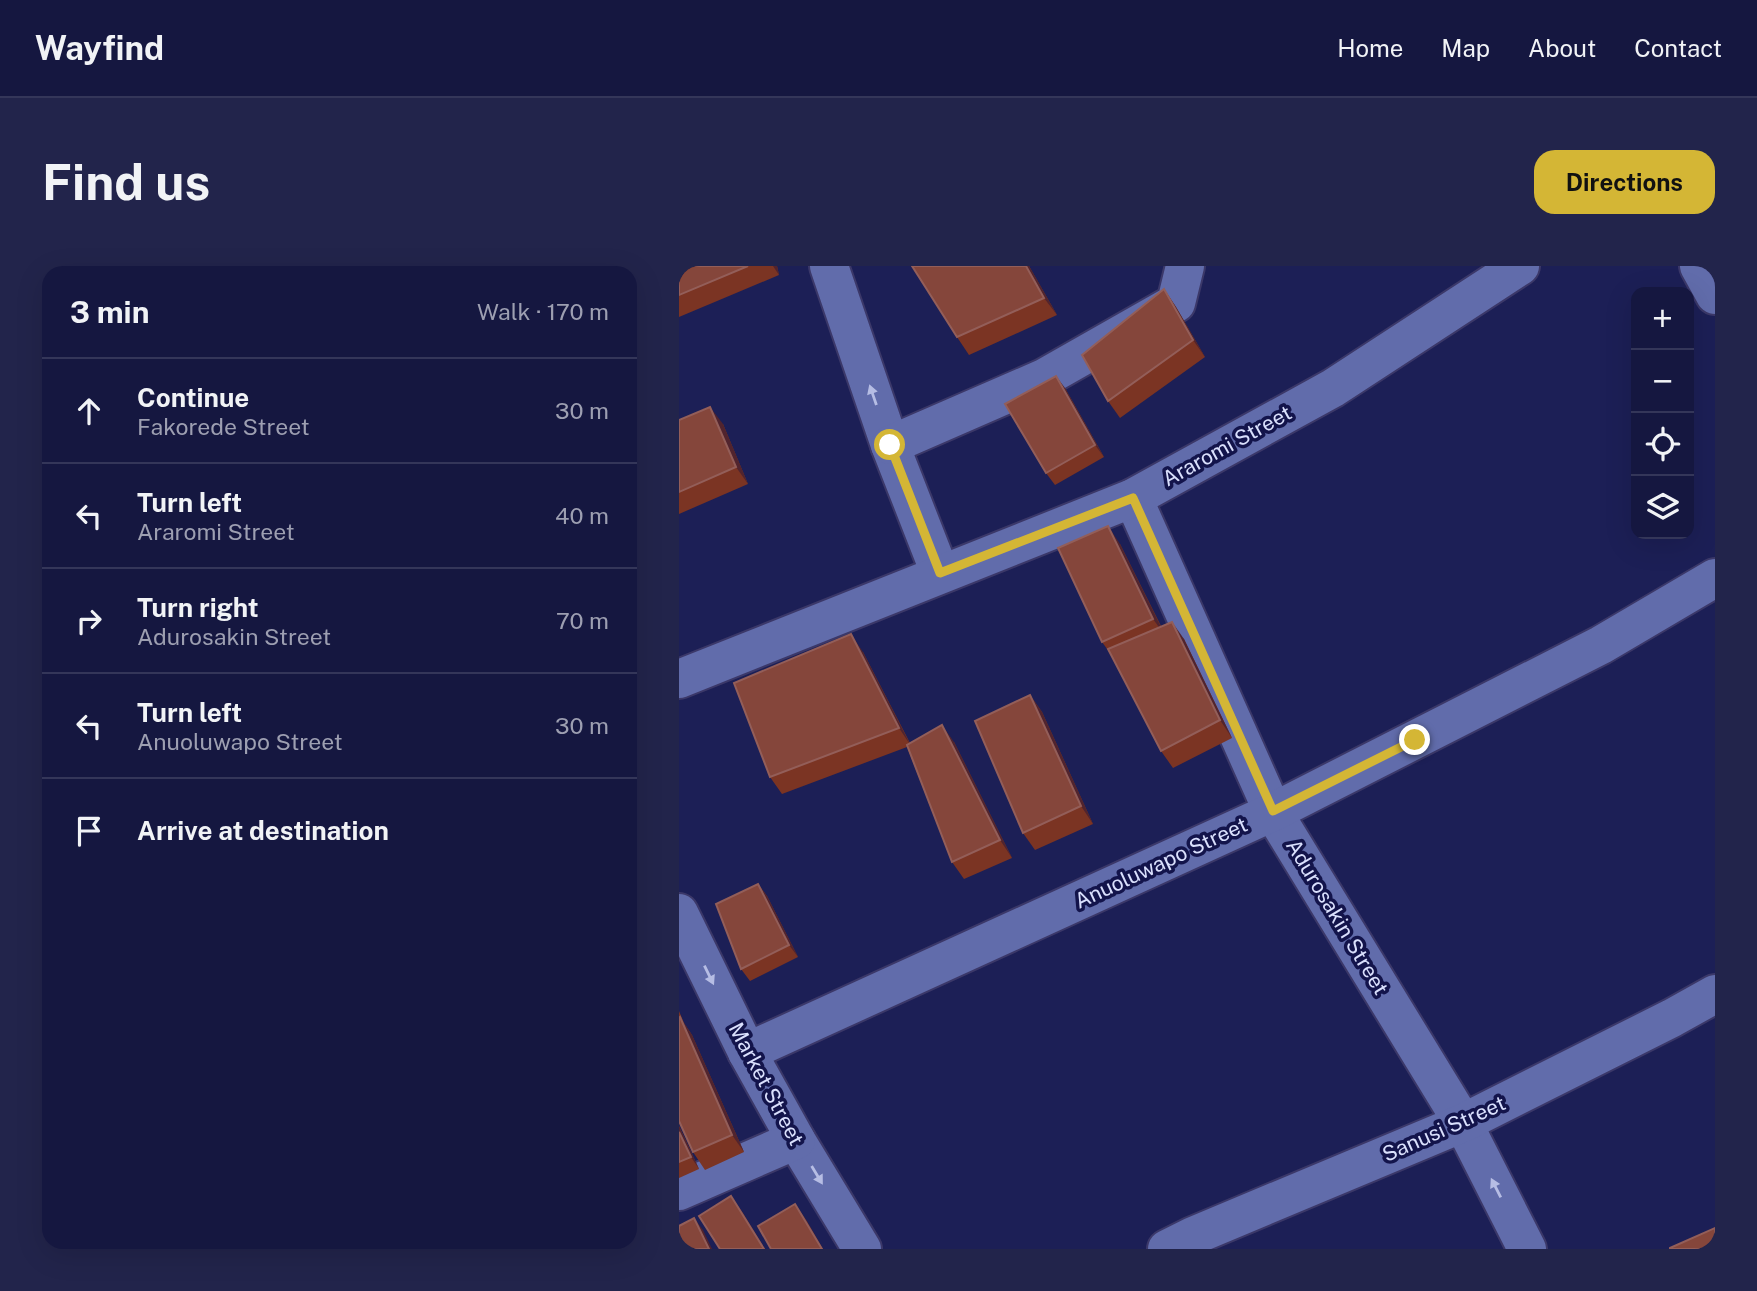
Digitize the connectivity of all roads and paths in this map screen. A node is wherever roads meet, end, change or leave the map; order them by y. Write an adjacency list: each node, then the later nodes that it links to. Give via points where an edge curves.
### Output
1 (829, 266): 6 (street, one-way to 1)
2 (1185, 266): 6 (street, via 1176,303 1044,378)
3 (1520, 266): 7 (street, Araromi Street, via 1333,388)
4 (1699, 266): 5 (street)
5 (1715, 295)
6 (890, 445): 8 (street)
7 (1133, 498): 8 (street, Araromi Street); 11 (street, Adurosakin Street)
8 (940, 573): 10 (street, Araromi Street)
9 (1715, 578): 11 (street, Anuoluwapo Street, via 1601,645)
10 (679, 679)
11 (1273, 811): 14 (street, Anuoluwapo Street); 15 (street, Adurosakin Street)
12 (679, 914): 14 (street, Market Street, one-way to 14)
13 (1715, 994): 15 (street, Sanusi Street)
14 (747, 1052): 16 (street, Market Street)
15 (1463, 1123): 19 (street, Sanusi Street); 20 (street, Adurosakin Street, one-way to 15)
16 (796, 1140): 17 (street); 18 (street, Market Street, one-way to 18)
17 (679, 1191)
18 (862, 1249)
19 (1167, 1249)
20 (1527, 1249)

